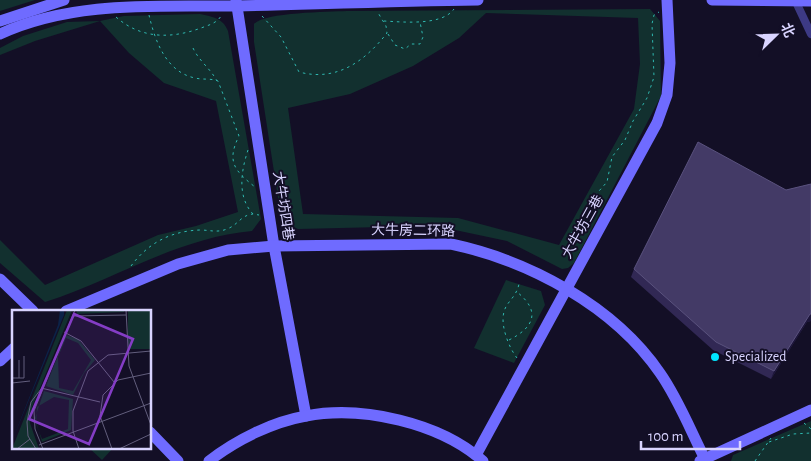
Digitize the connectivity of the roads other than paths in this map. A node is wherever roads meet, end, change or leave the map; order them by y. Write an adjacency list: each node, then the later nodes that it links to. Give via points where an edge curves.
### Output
1 (64, 0): 9 (street)
2 (457, 0): 3 (street); 7 (street)
3 (478, 0)
4 (712, 0): 6 (street)
5 (811, 1): 6 (street)
6 (796, 2): 11 (street)
7 (233, 4): 10 (street, via 118,4 68,10 18,24); 12 (street, 大牛坊四巷)
8 (667, 5): 14 (street, 大牛坊三巷, via 670,63 667,95 657,122)
9 (0, 21)
10 (0, 34)
11 (811, 34)
12 (274, 246): 14 (street, 大牛房二环路, via 452,244 509,260); 16 (street, 大牛房二环路, via 228,250 178,264); 20 (street, 大牛坊四巷)
13 (0, 279): 15 (street)
14 (565, 289): 22 (street, 大牛坊三巷); 23 (street, 大牛房二环路, via 636,341 661,374)
15 (32, 310)
16 (68, 310)
17 (12, 350): 18 (street)
18 (0, 361)
19 (811, 410): 23 (street)
20 (306, 416): 22 (street, via 361,414 392,418 426,428); 25 (street, via 243,439)
21 (151, 433): 24 (street)
22 (480, 458)
23 (703, 460)
24 (178, 461)
25 (209, 461)

